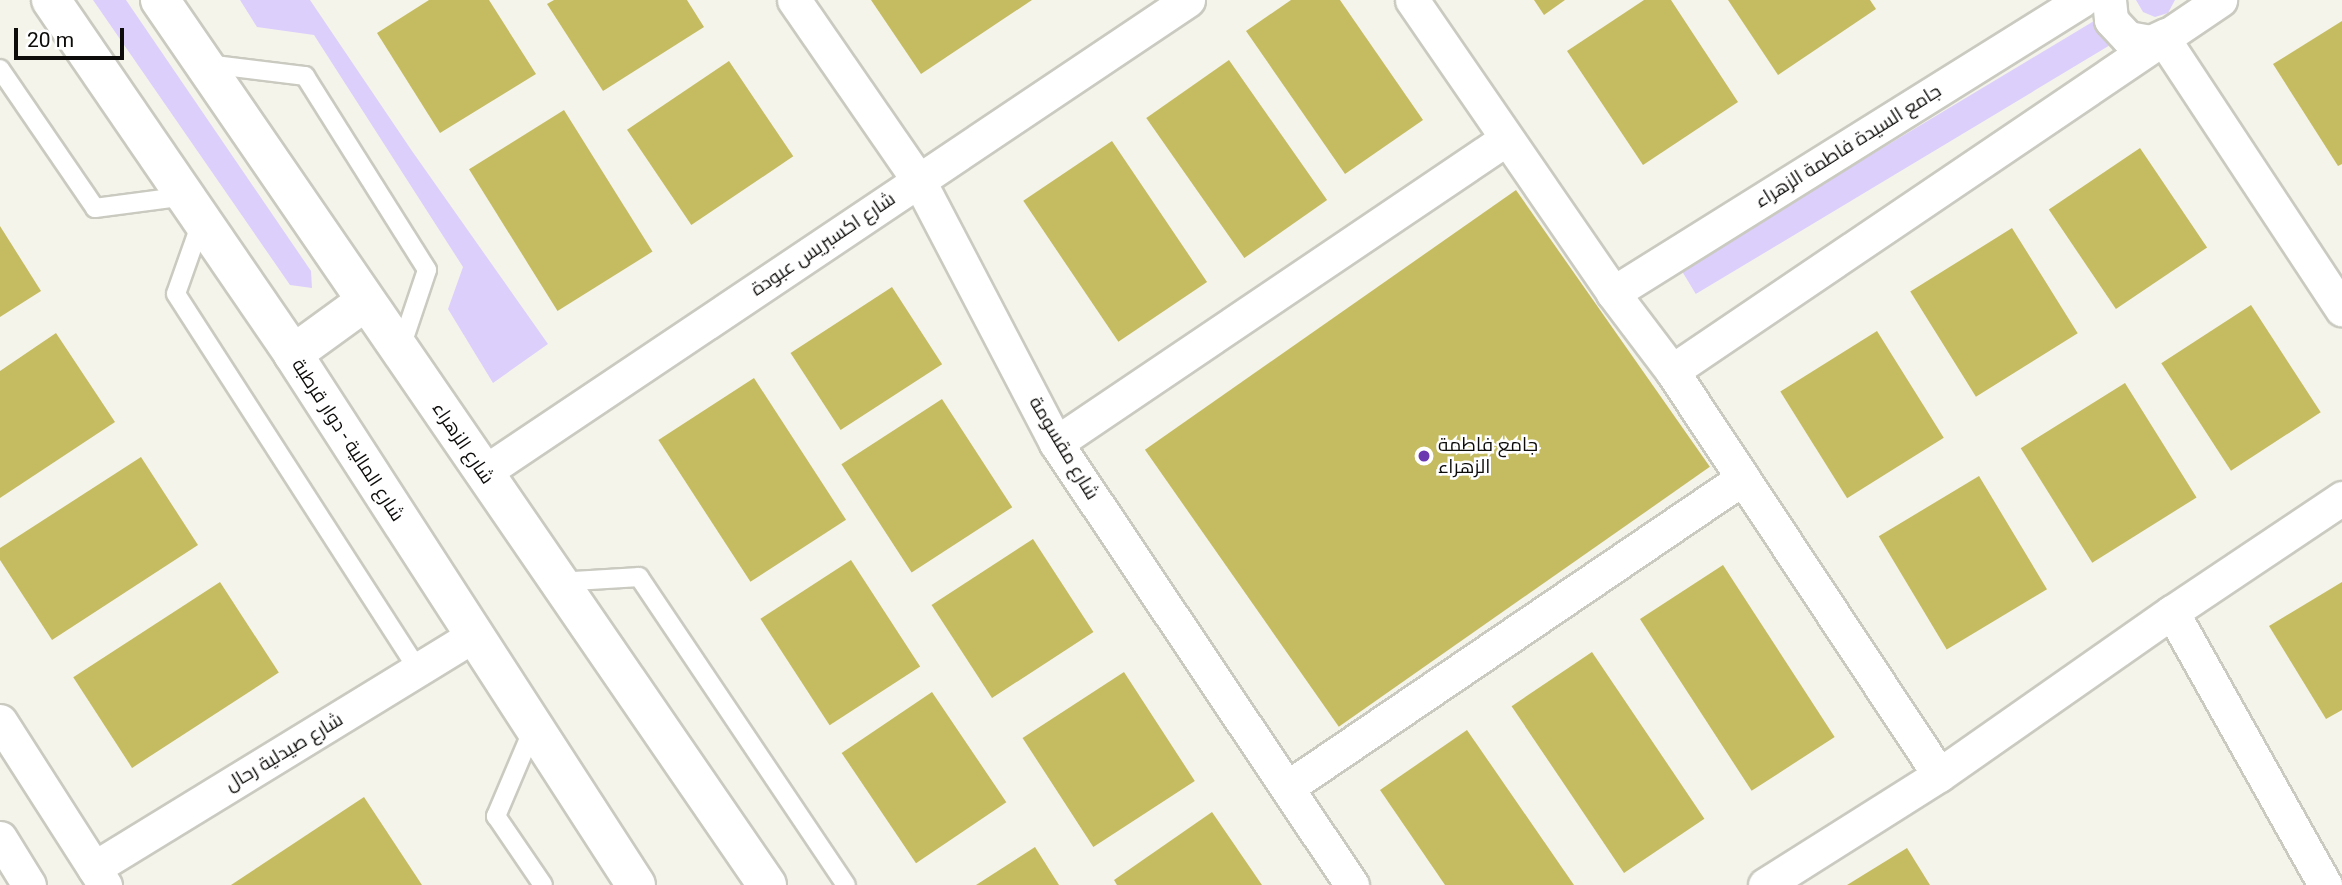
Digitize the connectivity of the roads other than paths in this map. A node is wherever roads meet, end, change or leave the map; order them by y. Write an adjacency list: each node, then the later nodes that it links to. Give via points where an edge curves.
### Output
1 (51, 0): 15 (main road, شارع المالية - دوار قرطبة)
2 (794, 0): 14 (street, شارع مقسومة)
3 (1412, 0): 13 (street)
4 (2082, 0): 16 (street, جامع السيدة فاطمة الزهراء)
5 (2109, 0): 10 (street, via 2111,20 2128,38 2139,42)
6 (2181, 0): 10 (street, via 2174,27)
7 (2220, 0): 10 (street)
8 (169, 5): 11 (main road, شارع الزهراء)
9 (1169, 5): 14 (street, شارع اكسبريس عبودة)
10 (2163, 37): 18 (street); 21 (street)
11 (203, 63): 17 (main road, شارع الزهراء); 19 (lane, via 305,76 428,270)
12 (0, 69): 15 (lane, via 95,208)
13 (1506, 139): 16 (street); 22 (street)
14 (919, 181): 22 (street, شارع مقسومة); 23 (street, شارع اكسبريس عبودة)
15 (194, 208): 20 (main road, شارع المالية - دوار قرطبة); 29 (lane, via 176,294)
16 (1614, 293): 21 (street)
17 (366, 301): 19 (main road, شارع الزهراء); 20 (main road)
18 (2342, 309)
19 (400, 351): 23 (main road, شارع الزهراء)
20 (293, 354): 28 (main road, شارع المالية - دوار قرطبة)
21 (1672, 371): 24 (street)
22 (1056, 443): 33 (street, شارع مقسومة)
23 (483, 473): 26 (main road, شارع الزهراء)
24 (1743, 478): 32 (street); 33 (street)
25 (2342, 498): 27 (street)
26 (558, 582): 39 (main road, شارع الزهراء); 40 (lane, via 639,577)
27 (2172, 612): 32 (street); 43 (street)
28 (474, 635): 29 (street, شارع صيدلية رحال); 30 (main road, شارع المالية - دوار قرطبة)
29 (418, 670): 35 (street, شارع صيدلية رحال)
30 (534, 725): 37 (lane, via 496,816); 38 (main road, شارع المالية - دوار قرطبة)
31 (3, 734): 35 (street)
32 (1939, 775): 42 (street)
33 (1288, 787): 41 (street, شارع مقسومة)
34 (0, 838): 36 (street)
35 (100, 877)
36 (29, 885)
37 (543, 885)
38 (636, 885)
39 (767, 885)
40 (846, 885)
41 (1352, 885)
42 (1765, 885)
43 (2325, 885)

